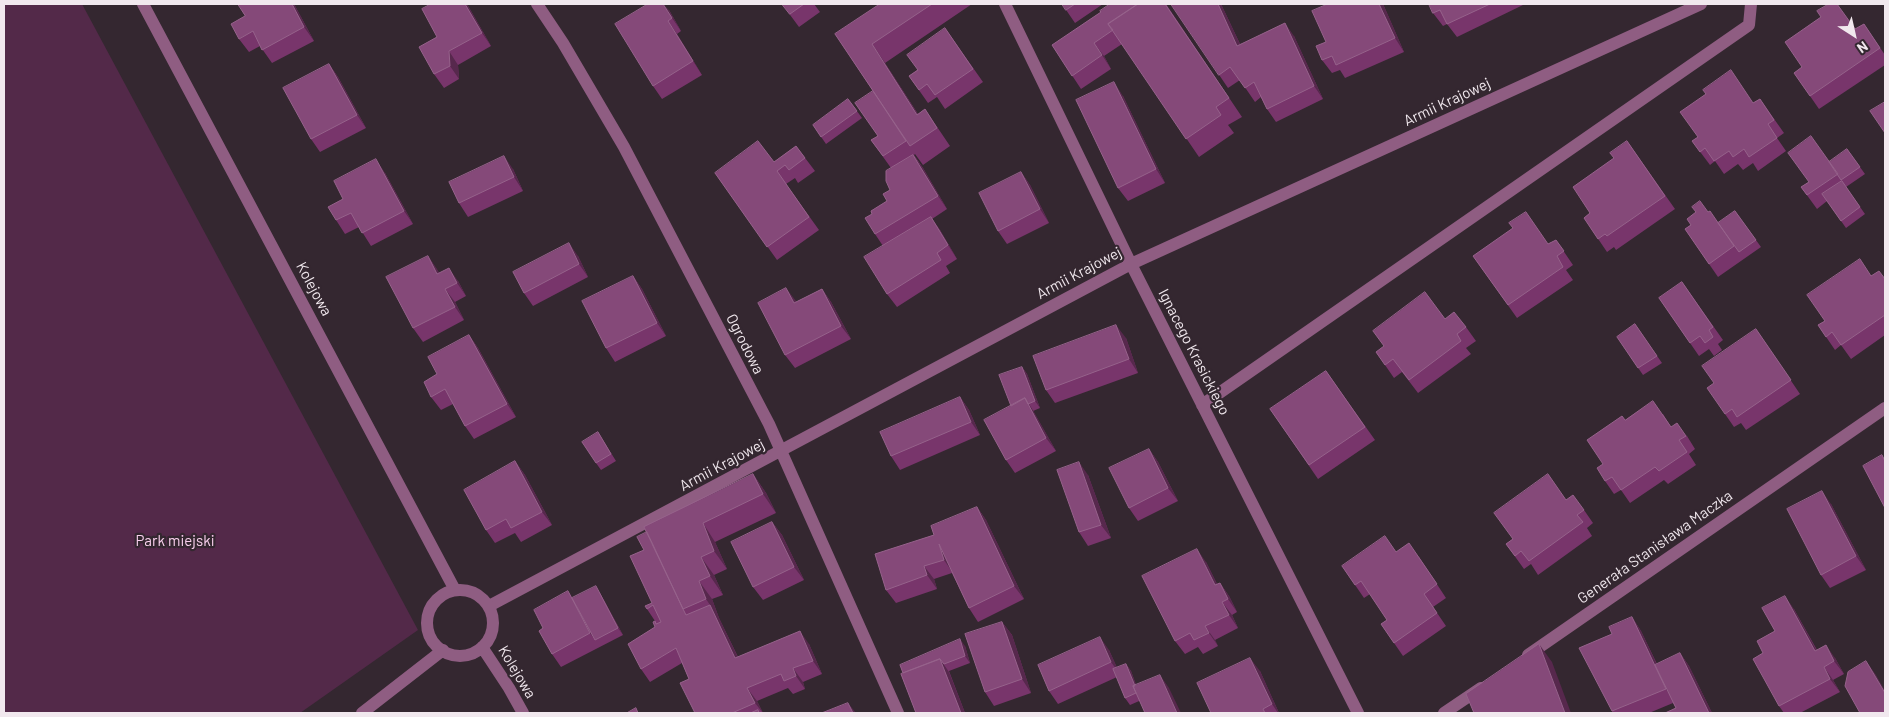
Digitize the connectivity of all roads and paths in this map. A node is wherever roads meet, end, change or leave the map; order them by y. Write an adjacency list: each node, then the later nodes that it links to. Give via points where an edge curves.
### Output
1 (143, 4): 10 (street, Kolejowa)
2 (537, 4): 9 (street, Ogrodowa, via 624,147)
3 (1005, 4): 6 (street, Ignacego Krasickiego)
4 (1701, 4): 6 (street, Armii Krajowej)
5 (1751, 4): 7 (street, via 1749,25)
6 (1131, 264): 7 (street, Ignacego Krasickiego); 9 (street, Armii Krajowej)
7 (1202, 405): 19 (street, Ignacego Krasickiego)
8 (1885, 408): 14 (street, Generała Stanisława Maczka)
9 (781, 452): 11 (street, Armii Krajowej); 18 (street, Ogrodowa)
10 (455, 590): 11 (street, via 471,591); 13 (street, via 444,594 429,610 427,621 431,638)
11 (489, 606): 12 (street, via 493,628)
12 (482, 647): 13 (street, via 463,655); 17 (street, Kolejowa)
13 (442, 650): 16 (street)
14 (1518, 662)
15 (1493, 679): 20 (street)
16 (362, 713)
17 (523, 713)
18 (898, 713)
19 (1358, 713)
20 (1444, 713)

